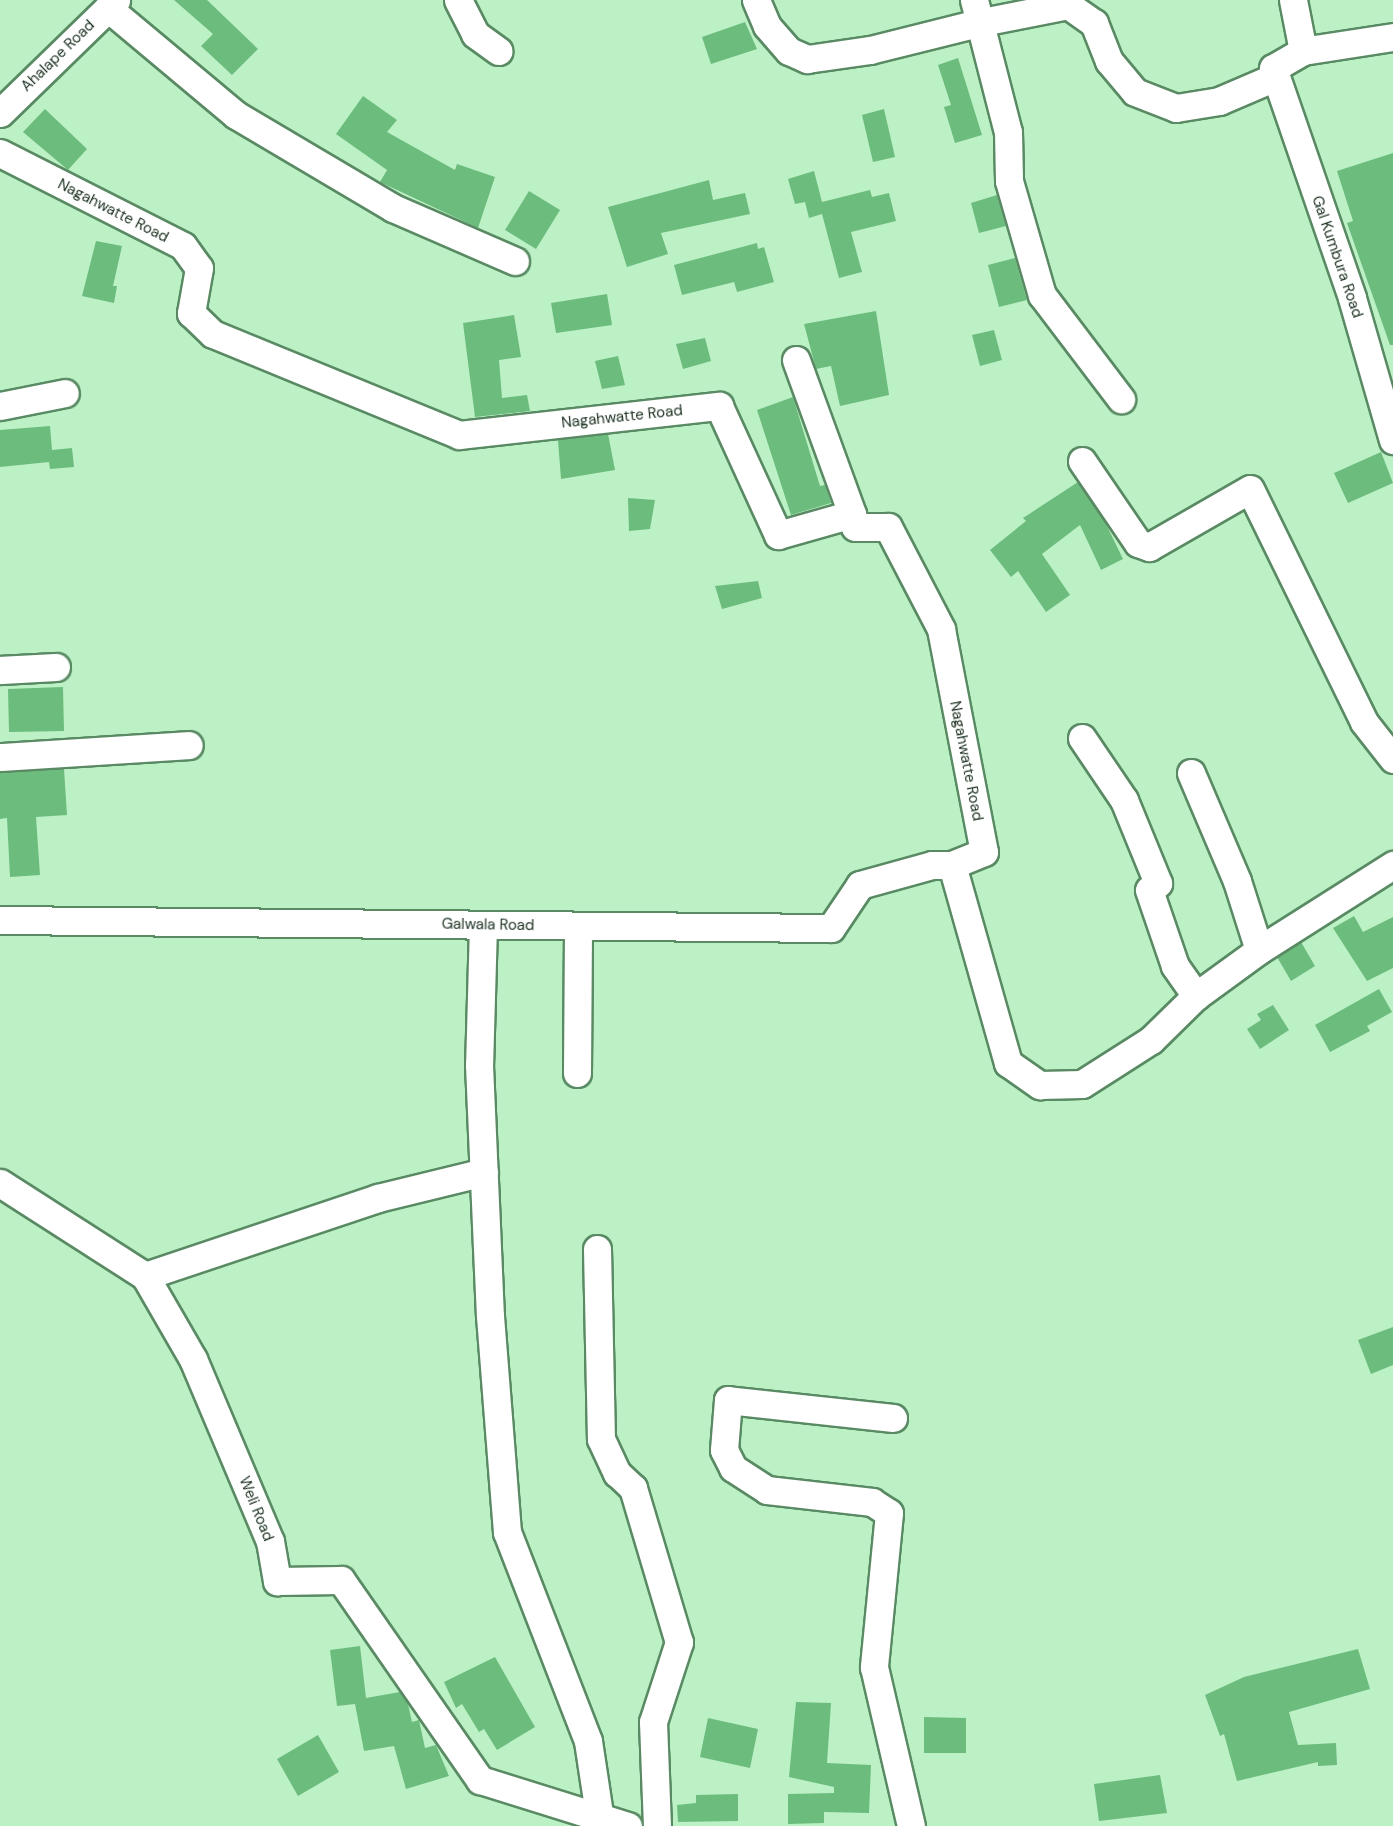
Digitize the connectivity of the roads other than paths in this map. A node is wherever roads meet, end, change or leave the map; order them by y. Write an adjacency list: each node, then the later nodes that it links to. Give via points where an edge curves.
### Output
1 (458, 0): 7 (street, via 475,34)
2 (756, 0): 5 (street, via 767,26 789,51 807,58 870,50)
3 (1293, 0): 8 (street)
4 (112, 4): 10 (street, Ahalape Road); 12 (street, via 236,115 393,208)
5 (978, 11): 9 (street, via 1068,6 1094,23 1109,61 1135,92 1176,108 1219,101); 15 (street, via 1008,132 1009,181 1042,295)
6 (1393, 37): 8 (street)
7 (498, 51)
8 (1303, 51): 9 (street, via 1273,68)
9 (1275, 76): 17 (street, Gal Kumbura Road)
10 (0, 113)
11 (0, 153): 20 (street, Nagahwatte Road, via 183,246 199,268 191,314 213,334 459,435 719,406 778,535)
12 (515, 261)
13 (796, 360): 20 (street)
14 (65, 393): 16 (street)
15 (1121, 399)
16 (0, 405)
17 (1389, 412): 18 (street, Gal Kumbura Road)
18 (1393, 440)
19 (1082, 461): 26 (street, via 1138,543 1149,547 1250,489 1364,722)
20 (852, 514): 28 (street, Nagahwatte Road, via 855,527 888,527 940,629 984,852)
21 (56, 667): 22 (street)
22 (0, 670)
23 (1082, 738): 34 (street, via 1124,800 1158,883 1149,890 1175,966)
24 (189, 745): 25 (street)
25 (0, 757)
26 (1393, 759)
27 (1191, 773): 33 (street, via 1237,881)
28 (952, 865): 32 (street, Galwala Road, via 932,866 860,885 831,928); 34 (street, via 1008,1063 1040,1085 1082,1084 1151,1040)
29 (1393, 865): 33 (street)
30 (0, 920): 31 (street, Galwala Road)
31 (483, 925): 32 (street, Galwala Road); 36 (street, via 479,1065)
32 (578, 927): 35 (street)
33 (1259, 950): 34 (street)
34 (1196, 996)
35 (577, 1073)
36 (484, 1172): 39 (street, via 378,1198); 41 (street, via 490,1316 507,1533 588,1741)
37 (0, 1183): 39 (street, Weli Road)
38 (597, 1249): 43 (street, via 601,1439 617,1473 633,1488 679,1642 653,1722)
39 (145, 1276): 41 (street, Weli Road, via 193,1359 270,1541 277,1581 341,1580 480,1780)
40 (893, 1418): 44 (street, via 728,1400 724,1450 733,1468 767,1490 872,1502 889,1513 874,1667)
41 (599, 1814): 42 (street, Weli Road)
42 (628, 1826)
43 (657, 1826)
44 (911, 1826)

